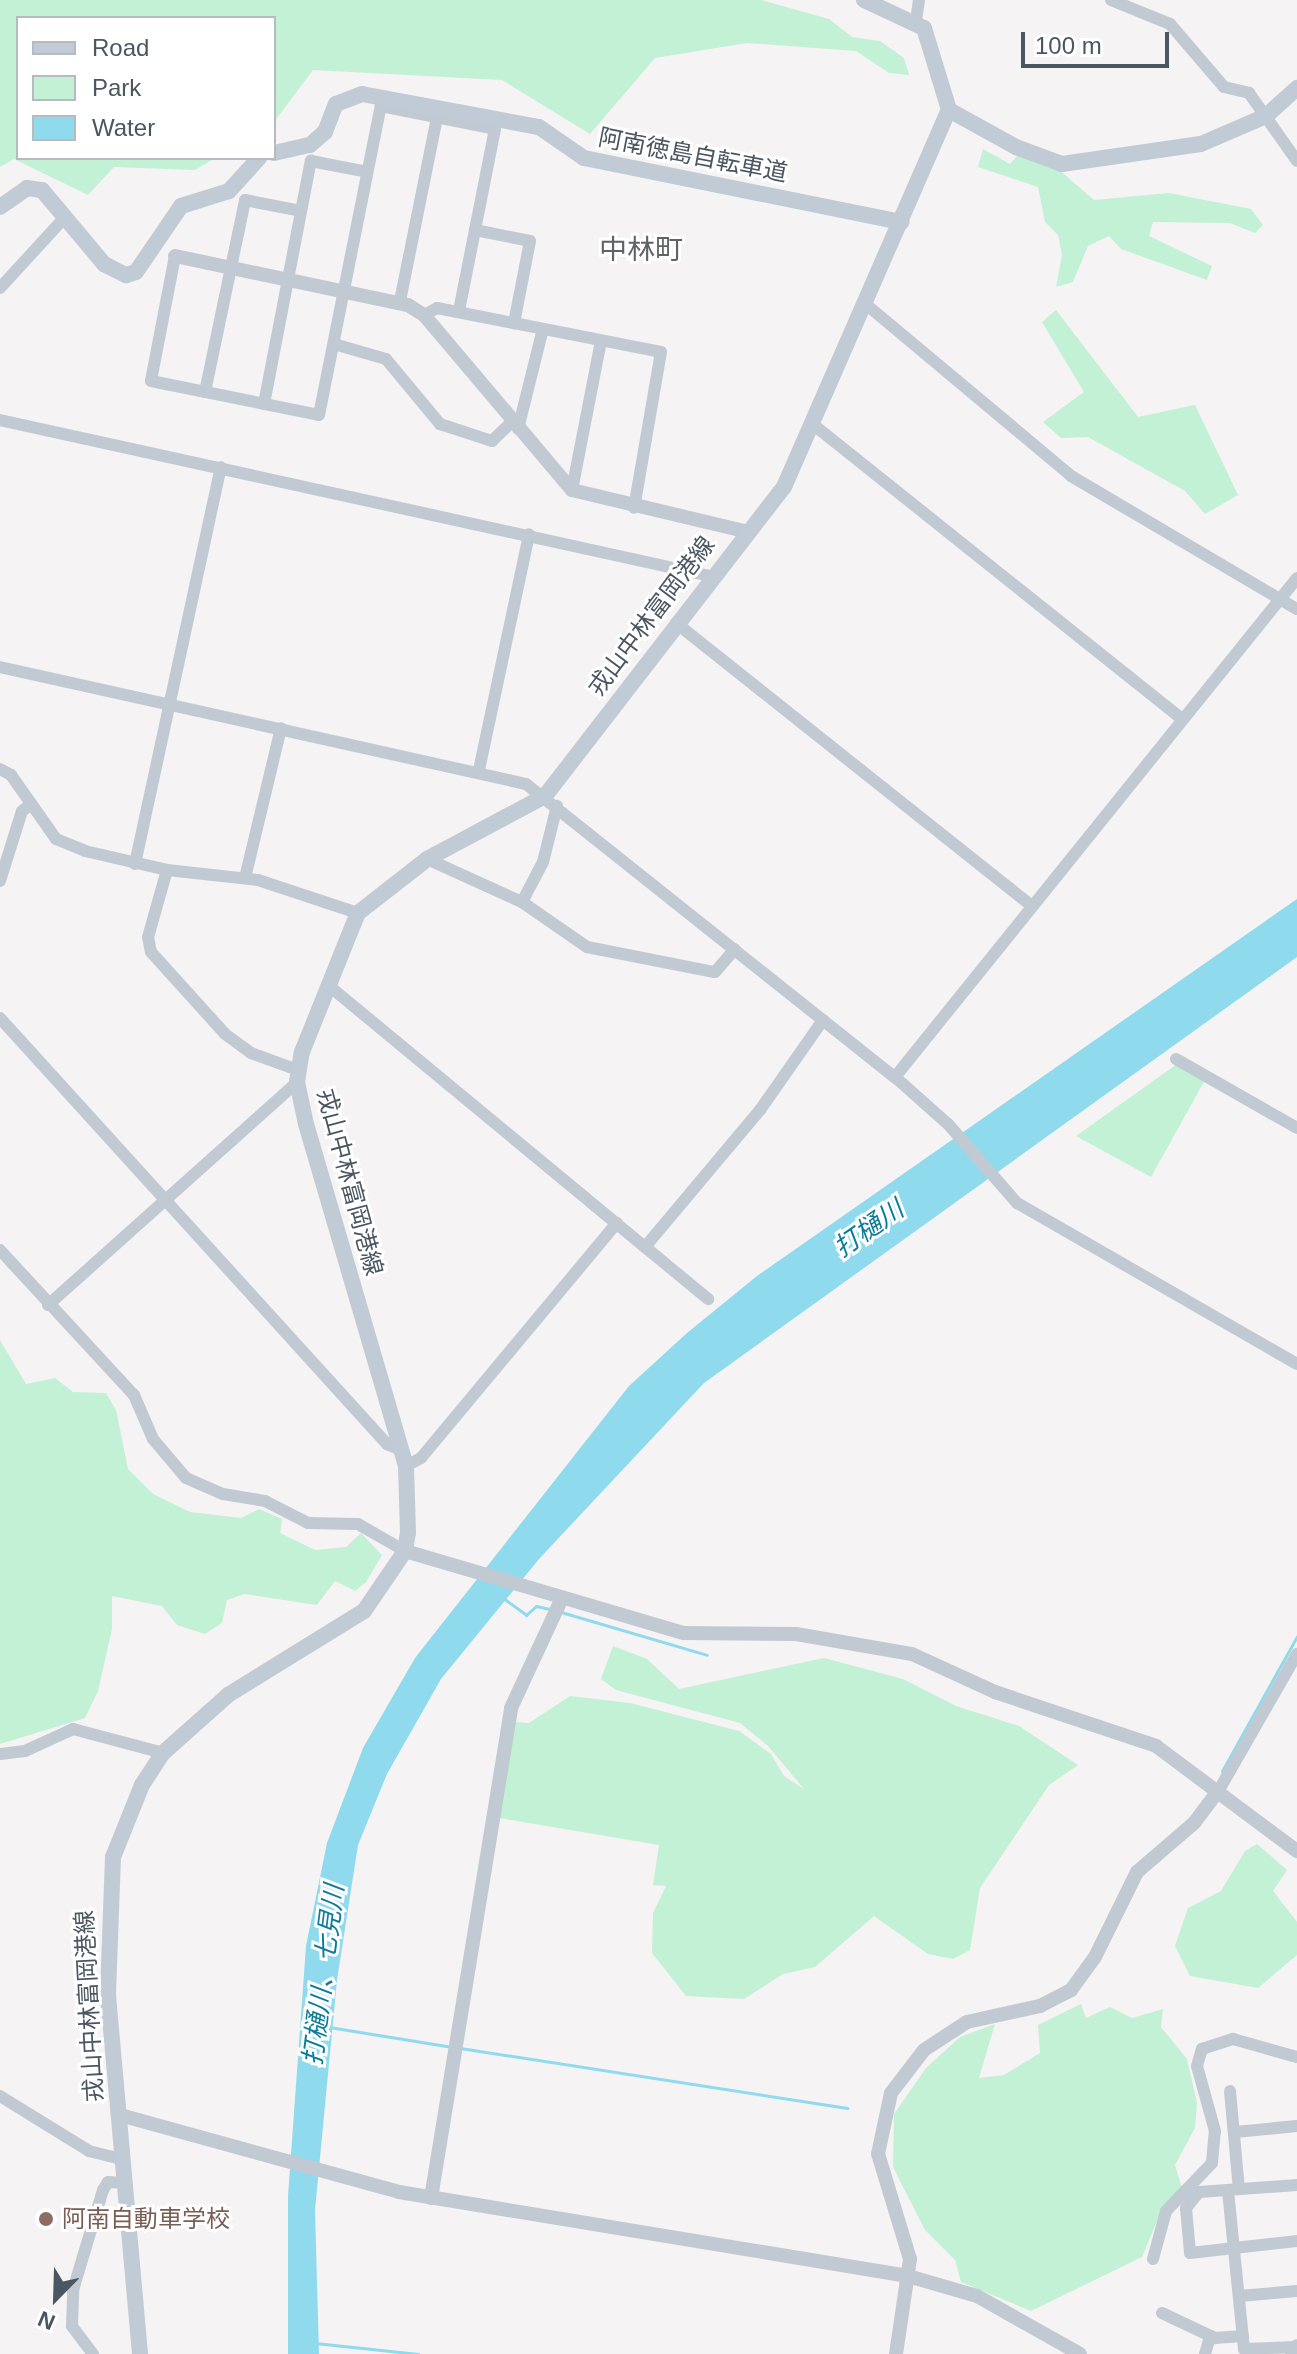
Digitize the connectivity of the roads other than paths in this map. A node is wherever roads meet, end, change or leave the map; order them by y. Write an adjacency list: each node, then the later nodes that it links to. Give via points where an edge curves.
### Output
1 (864, 0): 4 (main road)
2 (919, 0): 4 (street)
3 (1111, 0): 7 (street, via 1170,24 1224,87 1249,93)
4 (916, 21): 6 (main road, via 937,61)
5 (1297, 88): 7 (main road)
6 (949, 110): 7 (main road, via 1016,147 1062,164 1201,144); 16 (main road, 戎山中林富岡港線)
7 (1266, 116): 11 (street)
8 (437, 117): 12 (street, via 381,106); 17 (street, via 495,129); 23 (street)
9 (276, 153): 16 (main road, 阿南徳島自転車道, via 310,145 325,132 336,104 362,94 539,127 584,158)
10 (257, 160): 15 (main road, via 229,191 181,206 136,272 126,275 104,264)
11 (1297, 161)
12 (367, 172): 14 (street, via 311,161); 22 (street)
13 (0, 207): 15 (main road, via 27,188 55,199)
14 (301, 211): 19 (street, via 245,200); 20 (street)
15 (66, 216): 21 (street)
16 (902, 222): 24 (main road, 戎山中林富岡港線)
17 (475, 230): 25 (street); 27 (street, via 530,241)
18 (175, 256): 19 (street); 31 (street, via 151,381)
19 (231, 265): 20 (street); 31 (street)
20 (288, 277): 22 (street); 32 (street)
21 (0, 288)
22 (343, 288): 23 (street); 30 (street)
23 (400, 301): 26 (street)
24 (868, 306): 35 (main road, 戎山中林富岡港線); 43 (street, via 1071,476)
25 (459, 311): 26 (street, via 437,308); 27 (street)
26 (424, 315): 34 (street)
27 (514, 323): 28 (street)
28 (543, 329): 29 (street); 34 (street)
29 (601, 341): 37 (street); 38 (street, via 661,352)
30 (334, 344): 32 (street, via 319,415); 34 (street, via 386,359 440,424 492,441)
31 (205, 392): 32 (street)
32 (264, 404)
33 (0, 420): 36 (street)
34 (515, 426): 37 (street)
35 (815, 426): 39 (main road, 戎山中林富岡港線, via 784,487); 48 (street)
36 (221, 467): 40 (street); 47 (street)
37 (572, 490): 38 (street)
38 (634, 508): 39 (street)
39 (744, 531): 41 (main road, 戎山中林富岡港線)
40 (529, 534): 41 (street); 51 (street)
41 (710, 576): 45 (main road, 戎山中林富岡港線)
42 (1297, 578): 43 (street)
43 (1276, 597): 44 (street); 48 (street)
44 (1297, 609)
45 (676, 623): 52 (main road, 戎山中林富岡港線); 60 (street)
46 (0, 667): 47 (street)
47 (169, 703): 49 (street); 55 (street)
48 (1181, 718): 60 (street)
49 (281, 728): 51 (street); 57 (street)
50 (0, 769): 53 (street, via 17,783)
51 (479, 770): 52 (street, via 510,777)
52 (551, 801): 54 (main road, 戎山中林富岡港線); 59 (street, via 543,862); 62 (street)
53 (29, 806): 55 (street, via 56,839); 58 (street)
54 (427, 859): 59 (street); 61 (main road, 戎山中林富岡港線)
55 (135, 864): 56 (street)
56 (167, 870): 57 (street); 67 (street, via 148,937 151,952 225,1034)
57 (245, 878): 61 (street)
58 (0, 881)
59 (522, 902): 62 (street, via 587,947 715,972)
60 (1031, 905): 68 (street)
61 (358, 913): 63 (main road, 戎山中林富岡港線)
62 (735, 949): 65 (street)
63 (328, 985): 67 (main road, 戎山中林富岡港線); 71 (street)
64 (0, 1018): 70 (street)
65 (823, 1020): 68 (street); 72 (street, via 760,1110)
66 (1176, 1059): 69 (street)
67 (298, 1076): 70 (street); 77 (main road, 戎山中林富岡港線)
68 (895, 1077): 76 (street, via 952,1128 995,1184 1017,1203)
69 (1297, 1128)
70 (165, 1197): 75 (street); 77 (street)
71 (617, 1223): 72 (street); 77 (street, via 421,1458)
72 (645, 1247): 74 (street)
73 (0, 1250): 75 (street)
74 (708, 1299)
75 (48, 1305): 78 (street, via 134,1395 153,1439 186,1478 223,1494 265,1501 308,1523 358,1524)
76 (1297, 1364)
77 (404, 1458): 78 (main road, 戎山中林富岡港線)
78 (405, 1551): 79 (street); 81 (main road, 戎山中林富岡港線, via 364,1611 228,1695)
79 (562, 1598): 83 (street, via 684,1633 796,1634 912,1654 995,1692 1156,1746); 95 (street, via 511,1708)
80 (1297, 1654): 83 (street)
81 (163, 1753): 82 (street, via 73,1729 25,1751); 88 (main road, 戎山中林富岡港線, via 125,1819 107,1892)
82 (0, 1754)
83 (1219, 1790): 84 (street); 99 (street, via 1194,1823 1137,1872 1095,1957 1071,1990 1040,2006 967,2022 924,2050 898,2080 884,2108 878,2154 907,2236)
84 (1297, 1851)
85 (1297, 2057): 98 (street, via 1233,2039 1202,2049 1197,2066 1215,2131 1212,2163 1158,2224)
86 (1230, 2091): 90 (street)
87 (0, 2096): 91 (street, via 89,2151)
88 (120, 2115): 91 (main road, 戎山中林富岡港線); 95 (street)
89 (1297, 2126): 90 (street)
90 (1235, 2132): 94 (street)
91 (122, 2159): 92 (main road, 戎山中林富岡港線)
92 (125, 2183): 106 (street, via 108,2182 103,2190 73,2290 72,2326); 107 (main road, 戎山中林富岡港線)
93 (1297, 2185): 94 (street)
94 (1234, 2190): 97 (street); 97 (street, via 1199,2192 1186,2208 1190,2253)
95 (431, 2198): 99 (street)
96 (1297, 2241): 97 (street)
97 (1234, 2247): 101 (street)
98 (1153, 2259)
99 (908, 2276): 108 (street); 109 (street, via 977,2296)
100 (1297, 2291): 101 (street)
101 (1239, 2296): 104 (street)
102 (1162, 2313): 103 (street)
103 (1210, 2336): 104 (street); 110 (street)
104 (1242, 2346): 105 (street)
105 (1297, 2346): 111 (street)
106 (93, 2354)
107 (140, 2354)
108 (896, 2354)
109 (1080, 2354)
110 (1205, 2354)
111 (1292, 2354)

